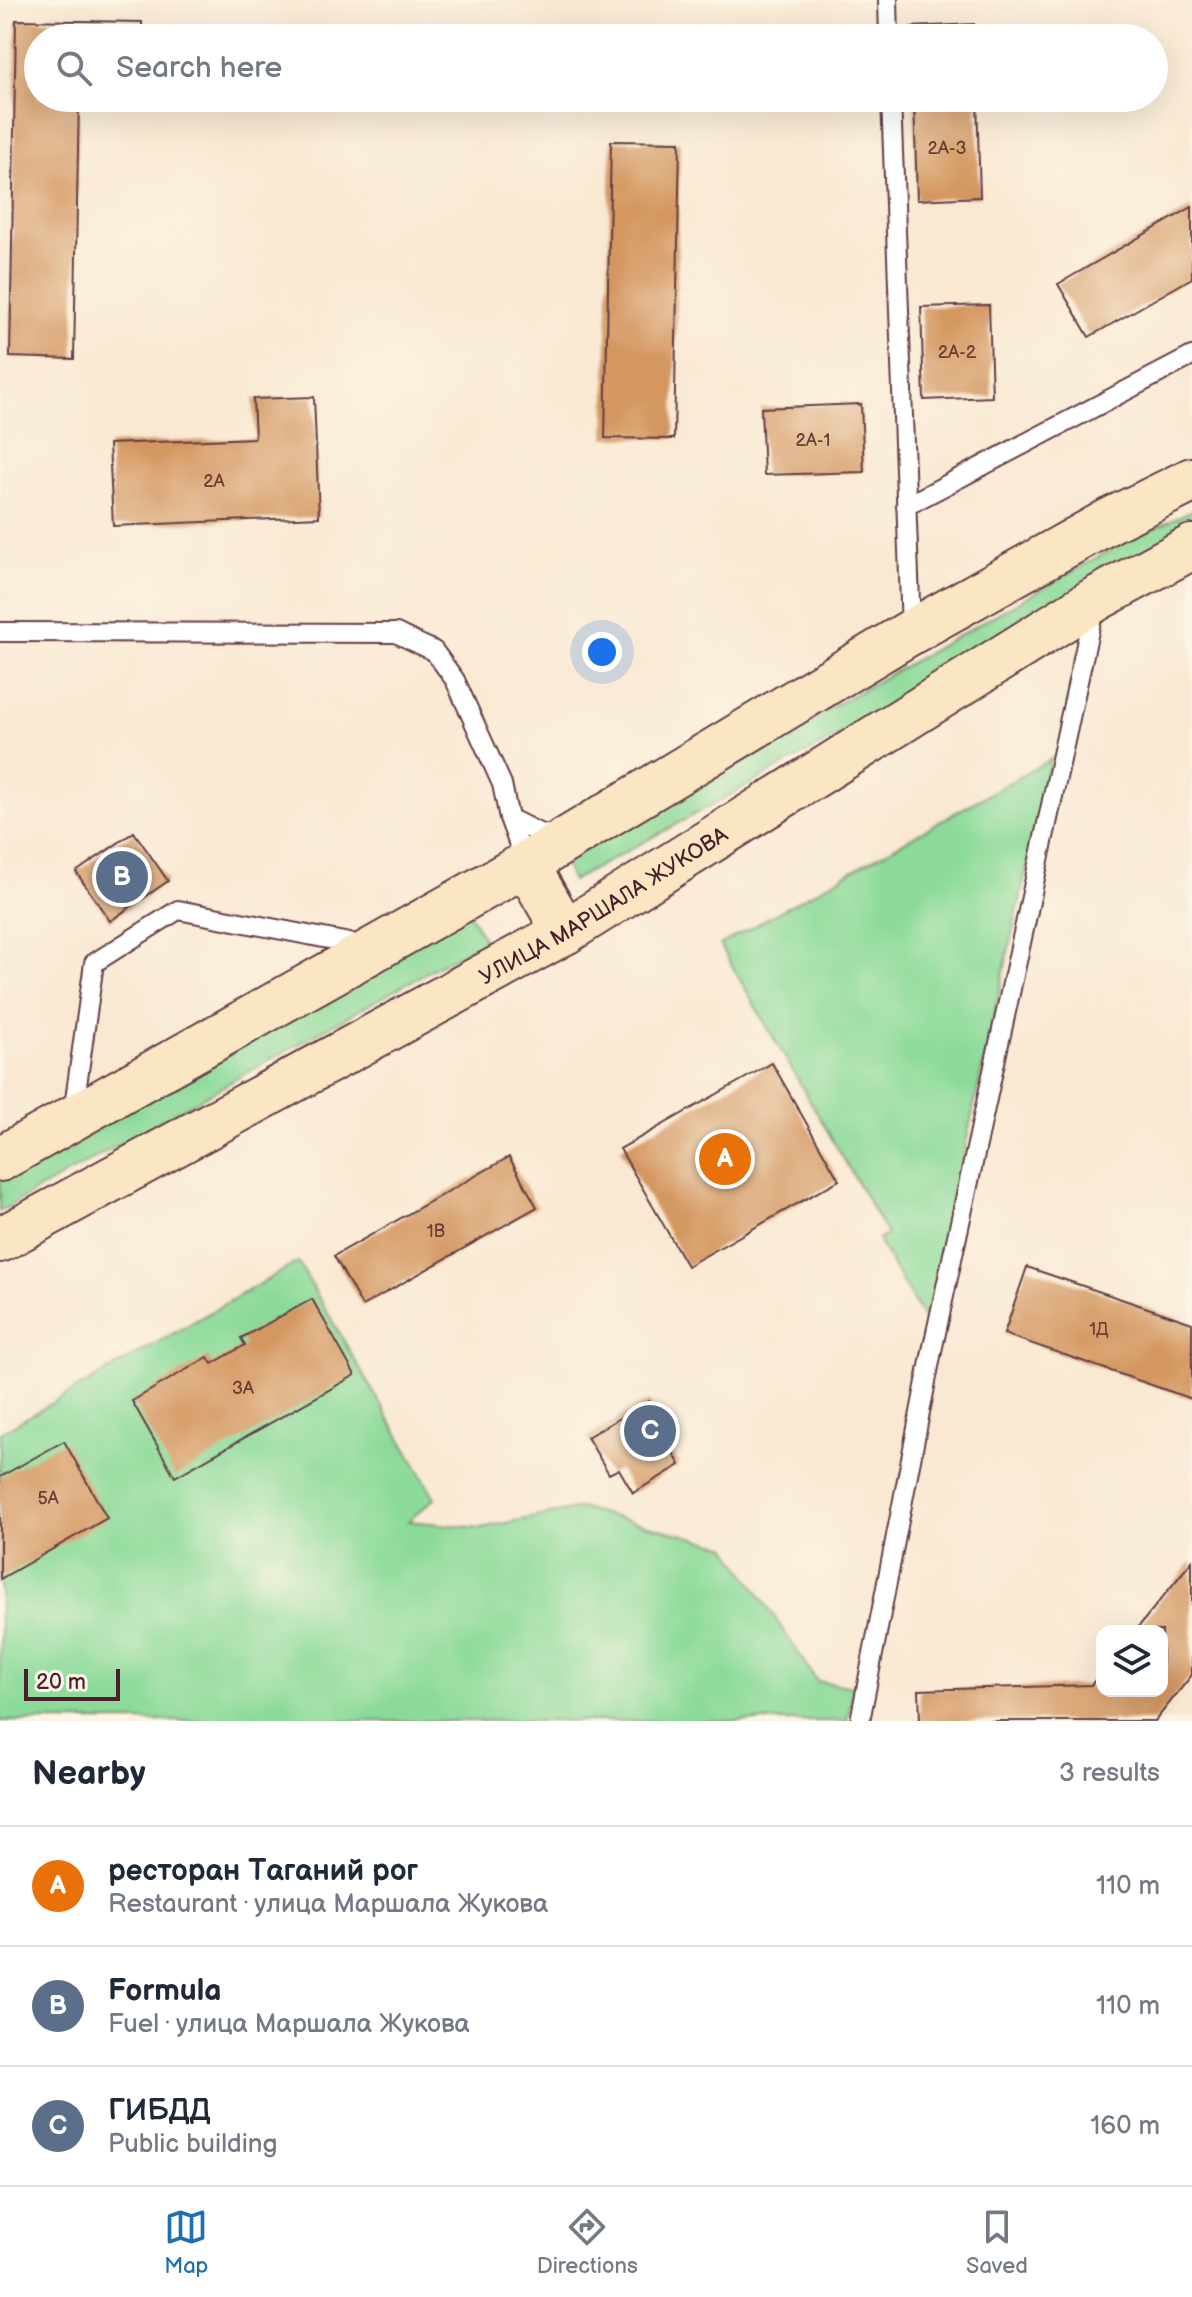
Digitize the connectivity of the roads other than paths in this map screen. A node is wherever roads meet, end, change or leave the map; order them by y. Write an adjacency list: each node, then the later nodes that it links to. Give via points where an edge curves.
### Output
1 (888, 0): 2 (lane)
2 (889, 24)
3 (892, 112): 6 (lane)
4 (1192, 356): 6 (lane)
5 (1192, 480): 10 (main road)
6 (906, 506): 10 (lane)
7 (1192, 547): 8 (main road, УЛИЦА МАРШАЛА ЖУКОВА)
8 (1096, 599): 14 (main road, УЛИЦА МАРШАЛА ЖУКОВА); 19 (lane, via 932,1351)
9 (0, 632): 11 (lane, via 396,633 434,651 455,680 502,784)
10 (911, 632): 12 (main road)
11 (509, 818): 12 (lane, via 539,833); 13 (lane)
12 (569, 838): 13 (main road)
13 (526, 864): 14 (main road); 15 (main road)
14 (565, 932): 18 (main road, УЛИЦА МАРШАЛА ЖУКОВА)
15 (376, 948): 16 (main road); 16 (lane, via 178,910 94,963)
16 (73, 1118): 17 (main road)
17 (0, 1159)
18 (0, 1240)
19 (860, 1721)

